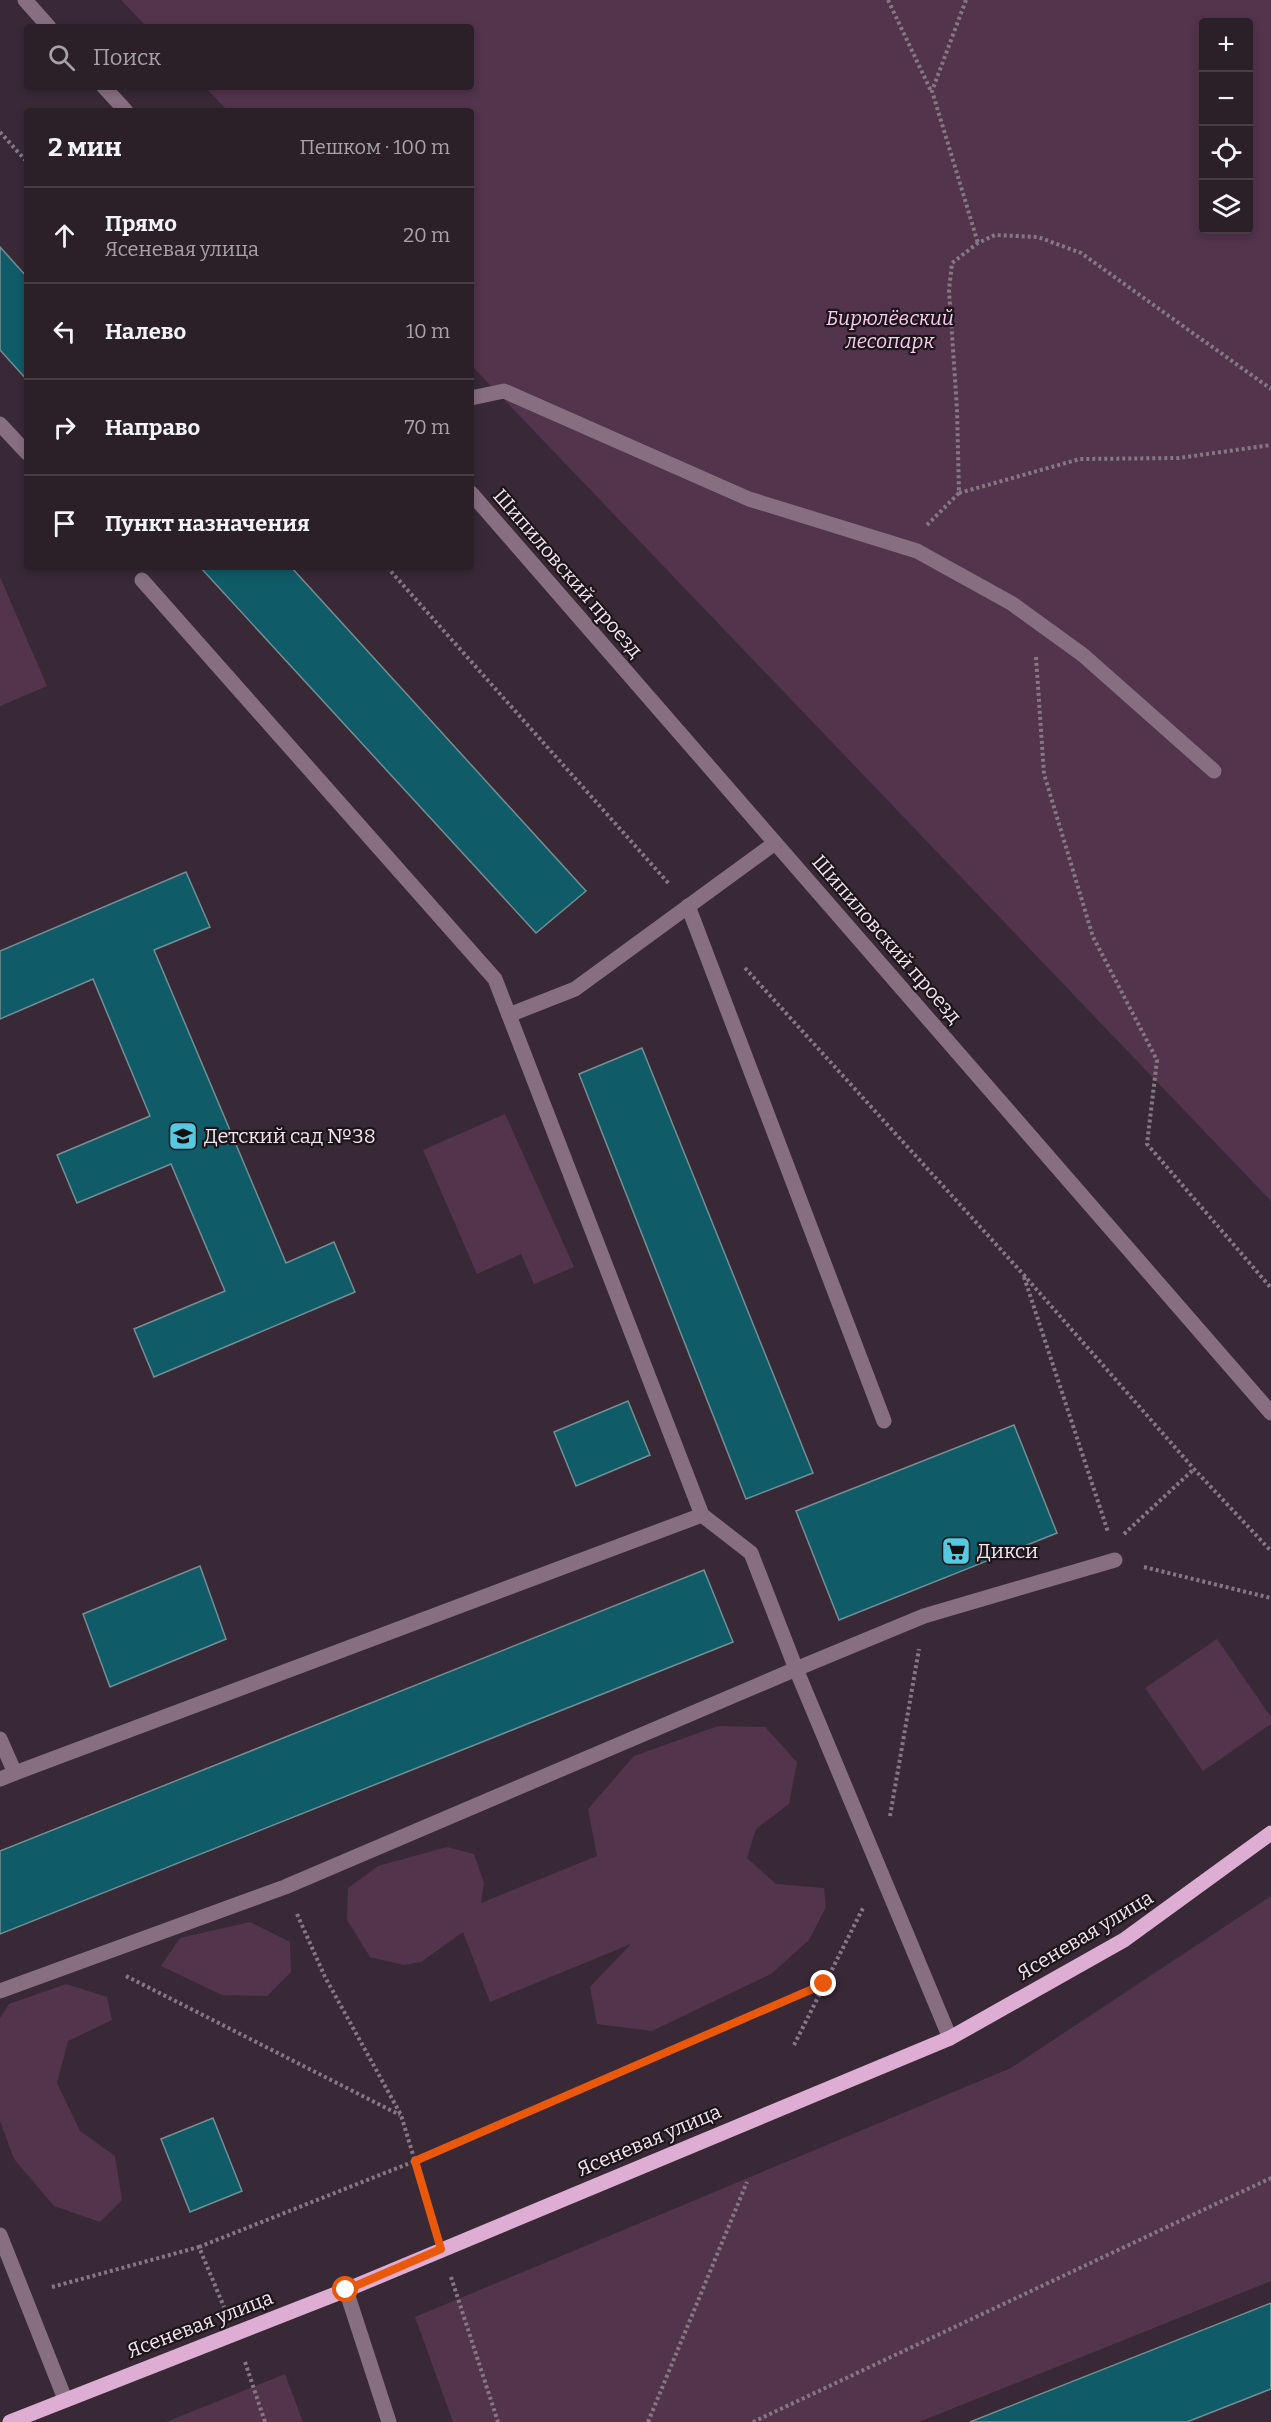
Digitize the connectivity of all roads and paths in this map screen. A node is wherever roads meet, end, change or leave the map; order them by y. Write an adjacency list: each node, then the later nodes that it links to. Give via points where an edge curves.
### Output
1 (25, 0): 4 (street)
2 (888, 0): 6 (path)
3 (966, 0): 6 (path)
4 (46, 24)
5 (107, 90): 7 (street)
6 (932, 92): 10 (path)
7 (123, 108)
8 (0, 132): 9 (path)
9 (24, 159)
10 (978, 243): 11 (path, via 995,235 1038,237 1081,253); 16 (path, via 952,263 949,290)
11 (1271, 388)
12 (474, 397): 18 (street, via 504,391 749,499)
13 (0, 424): 15 (street)
14 (1271, 445): 16 (path, via 1179,458 1080,459)
15 (24, 450)
16 (959, 493): 18 (path, via 924,528)
17 (474, 497): 23 (street, Шипиловский проезд)
18 (917, 550): 21 (street)
19 (390, 570): 24 (path)
20 (142, 580): 26 (street, via 495,979)
21 (1033, 618): 22 (street, via 1083,655); 28 (path, via 1044,774 1093,937 1157,1060 1147,1144)
22 (1214, 771)
23 (775, 843): 24 (street); 29 (street, Шипиловский проезд)
24 (688, 906): 26 (street, via 575,989); 30 (street)
25 (744, 967): 27 (path)
26 (509, 1015): 32 (street)
27 (1023, 1274): 31 (path); 33 (path)
28 (1271, 1288)
29 (1271, 1413)
30 (884, 1421)
31 (1194, 1469): 33 (path); 34 (path)
32 (702, 1515): 37 (street, via 751,1553); 39 (street)
33 (1112, 1544): 35 (path)
34 (1271, 1551)
35 (1115, 1560): 36 (path); 37 (street, via 924,1616)
36 (1271, 1598)
37 (796, 1670): 41 (street); 45 (street)
38 (0, 1739): 39 (street)
39 (7, 1776)
40 (1271, 1833): 45 (main road, Ясеневая улица, via 1124,1940)
41 (285, 1887): 42 (street); 46 (path, via 325,1977)
42 (90, 1958): 44 (street); 46 (path)
43 (824, 1984): 47 (path)
44 (0, 1991)
45 (950, 2038): 52 (main road, Ясеневая улица)
46 (401, 2115): 47 (path)
47 (415, 2161): 51 (path); 52 (path)
48 (1271, 2178): 62 (path)
49 (747, 2182): 61 (path)
50 (0, 2235): 54 (street)
51 (199, 2247): 54 (path); 55 (path)
52 (441, 2249): 53 (main road, Ясеневая улица); 60 (path)
53 (346, 2290): 55 (main road, Ясеневая улица); 59 (street)
54 (25, 2295): 56 (street)
55 (235, 2333): 56 (main road, Ясеневая улица); 58 (path)
56 (65, 2399): 57 (main road, Ясеневая улица)
57 (20, 2420)
58 (265, 2422)
59 (389, 2422)
60 (498, 2422)
61 (648, 2422)
62 (753, 2422)

